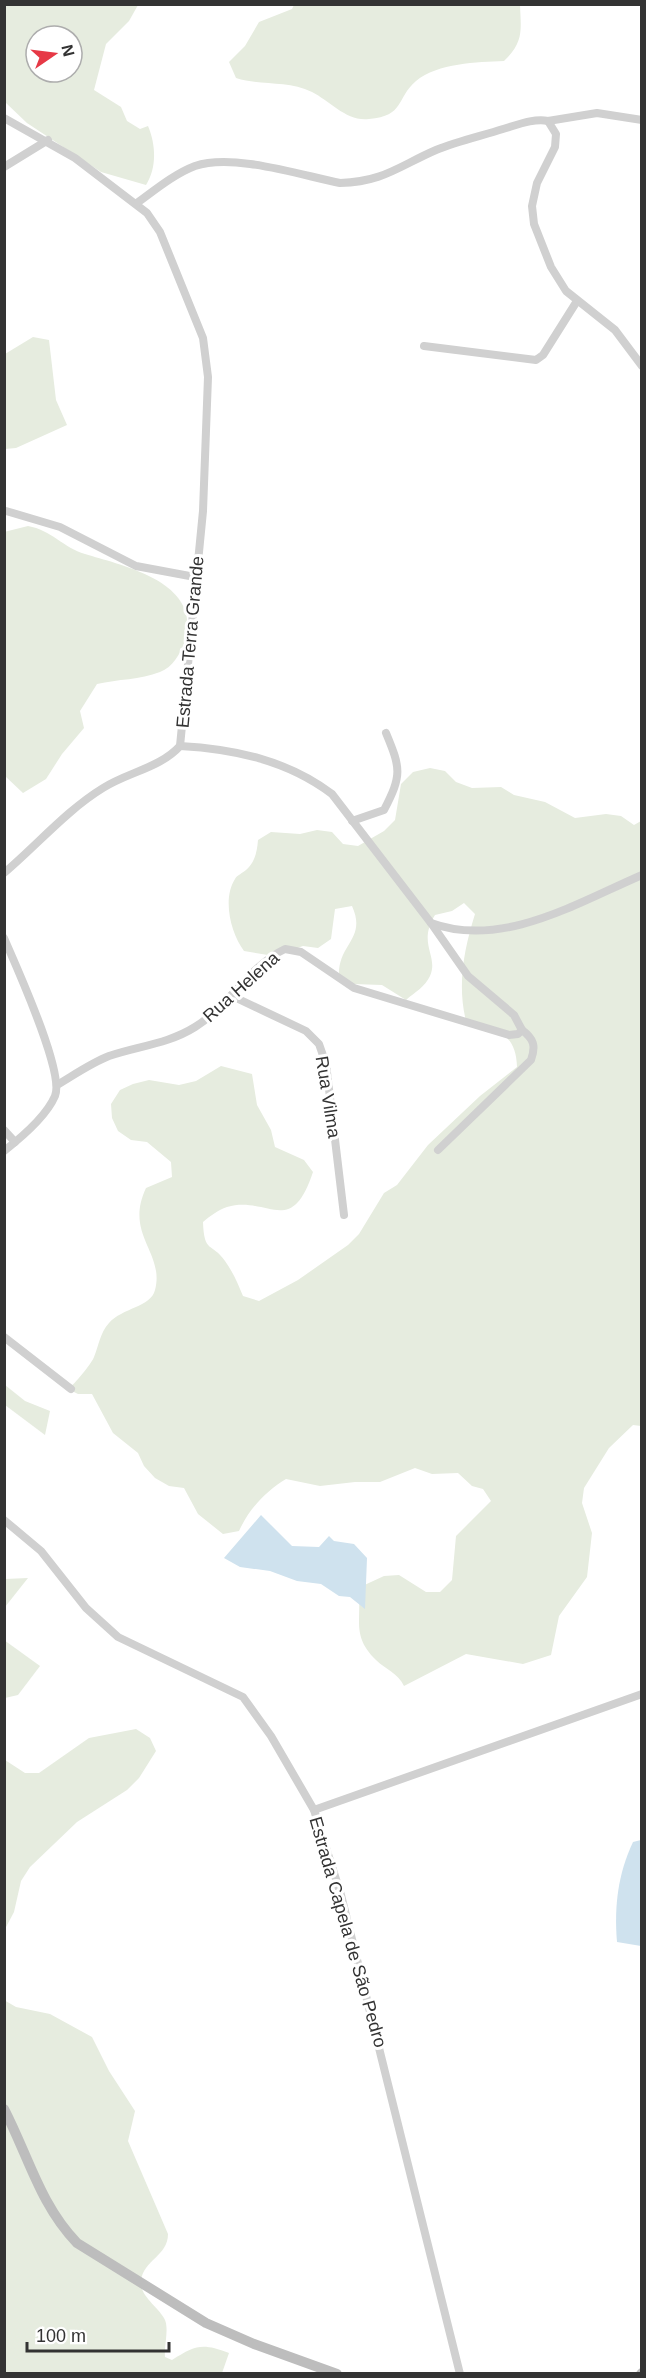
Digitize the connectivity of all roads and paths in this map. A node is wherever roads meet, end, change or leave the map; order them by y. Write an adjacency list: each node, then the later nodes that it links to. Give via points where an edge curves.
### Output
1 (4, 118): 4 (street, Estrada Terra Grande)
2 (642, 120): 3 (street, via 597,113)
3 (548, 121): 6 (street, via 541,119 454,144 394,172 357,183 229,161 208,163 178,174); 7 (street, via 556,134 555,147 533,195 534,224 550,267)
4 (48, 140): 5 (street); 6 (street, Estrada Terra Grande)
5 (4, 167)
6 (137, 203): 11 (street, Estrada Terra Grande, via 160,232 207,356 203,511)
7 (577, 301): 8 (street, via 536,360); 9 (street, via 615,330)
8 (424, 346)
9 (642, 366)
10 (6, 511): 11 (street, via 60,527 136,566)
11 (195, 577): 13 (street, Estrada Terra Grande)
12 (386, 733): 14 (street, via 398,763 395,784 384,810)
13 (180, 746): 14 (street, Estrada Terra Grande, via 227,749 289,768 332,794); 15 (street, via 162,760 88,798)
14 (352, 821): 17 (street, Estrada Terra Grande)
15 (4, 873)
16 (642, 875): 17 (street, via 566,908 498,930 461,931)
17 (431, 923): 20 (street, Estrada Terra Grande, via 468,975 514,1015)
18 (4, 938): 21 (street, via 50,1053)
19 (232, 996): 20 (street, Rua Helena, via 253,973 285,949 301,952 354,988 508,1035); 21 (street, Rua Helena, via 215,1013 176,1037 109,1056); 26 (street, Rua Vilma, via 306,1032 319,1044 326,1064)
20 (522, 1030): 24 (street, Estrada Terra Grande, via 534,1044 531,1060)
21 (57, 1085): 23 (street, via 47,1107)
22 (4, 1130): 23 (street)
23 (15, 1142): 25 (street)
24 (438, 1150)
25 (4, 1151)
26 (344, 1215)
27 (4, 1337): 28 (street)
28 (71, 1389)
29 (4, 1520): 31 (street, Estrada Capela de São Pedro, via 41,1551 86,1608 118,1637 243,1697)
30 (642, 1694): 31 (street)
31 (314, 1810): 34 (street, Estrada Capela de São Pedro, via 361,1970)
32 (4, 2109): 33 (street, via 48,2206 77,2243 206,2323)
33 (337, 2373)
34 (460, 2373)

